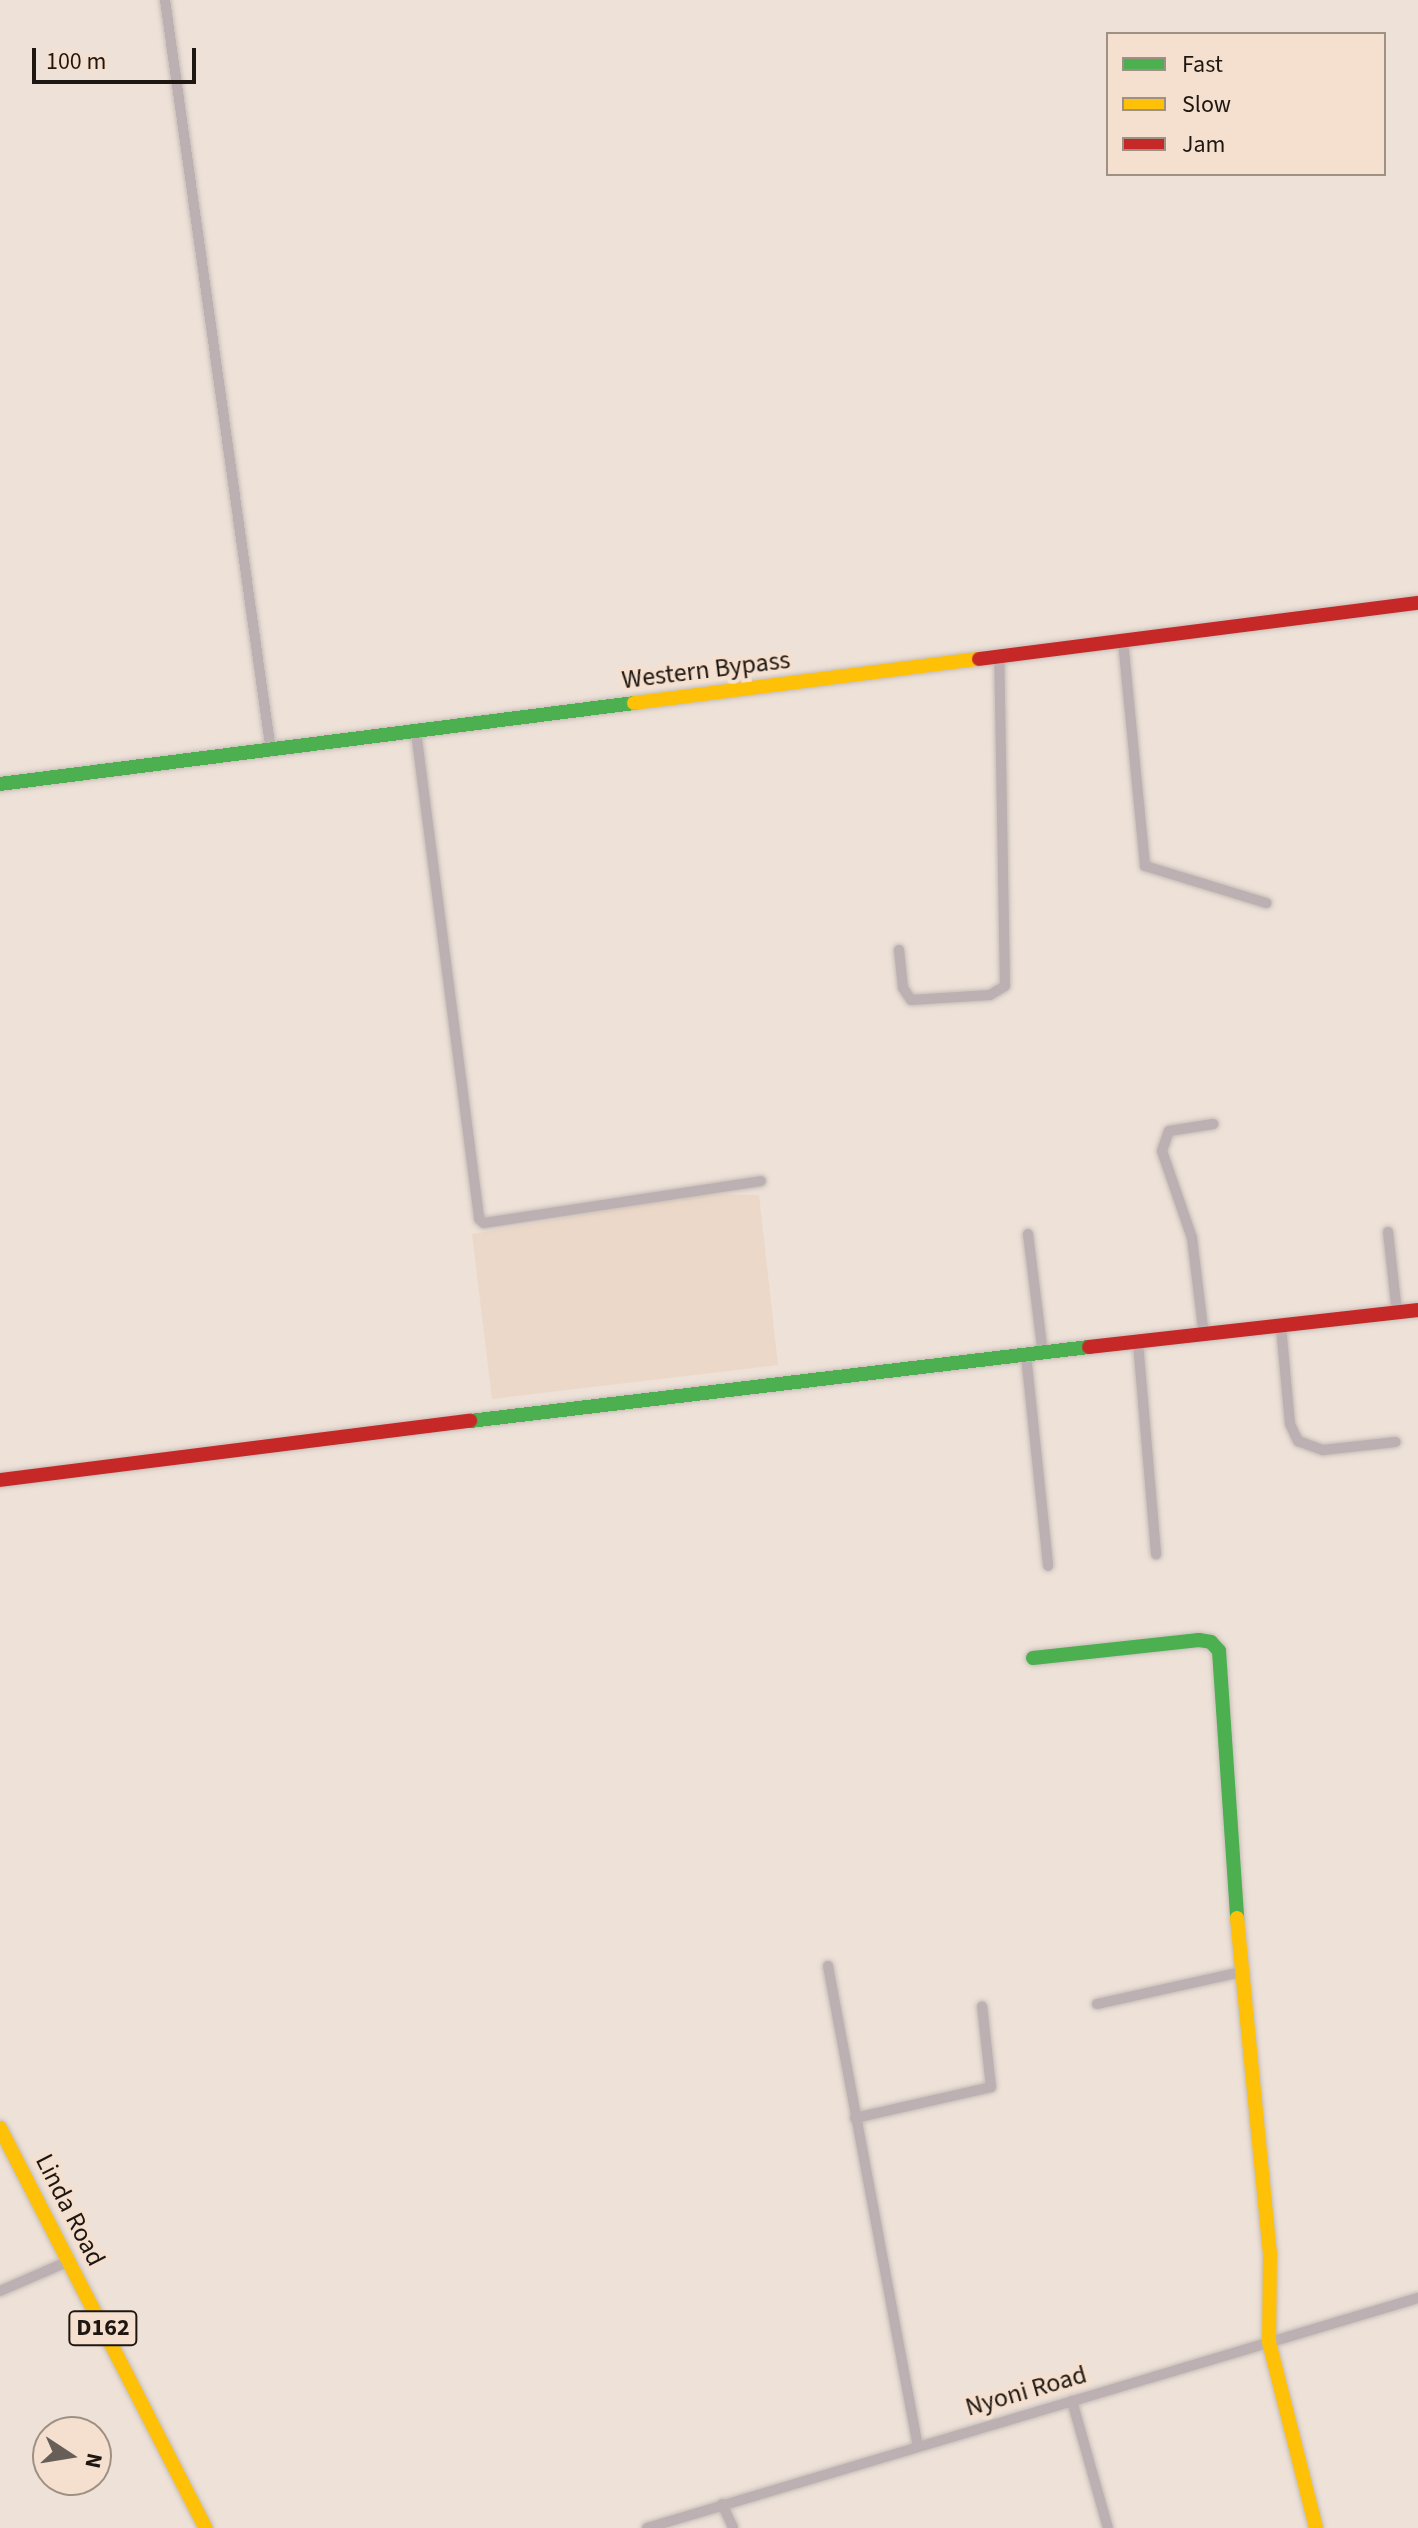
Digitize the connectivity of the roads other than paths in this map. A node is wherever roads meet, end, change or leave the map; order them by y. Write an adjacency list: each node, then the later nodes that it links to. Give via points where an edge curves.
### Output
1 (165, 0): 6 (street)
2 (1418, 603): 3 (street, Western Bypass)
3 (1123, 641): 4 (street, Western Bypass); 8 (street, via 1145,866)
4 (999, 657): 5 (street, Western Bypass); 9 (street, via 1005,986 990,995 911,1000 903,988)
5 (416, 732): 6 (street, Western Bypass); 11 (street, via 479,1219 484,1223)
6 (272, 753): 7 (street, Western Bypass)
7 (0, 784)
8 (1266, 903)
9 (899, 950)
10 (1213, 1124): 17 (street, via 1169,1131 1162,1151 1192,1238)
11 (761, 1181)
12 (1388, 1232): 15 (street)
13 (1028, 1234): 19 (street)
14 (1418, 1310): 15 (street)
15 (1397, 1312): 16 (street)
16 (1281, 1327): 17 (street); 21 (street, via 1290,1424 1298,1441 1323,1450)
17 (1204, 1336): 18 (street)
18 (1138, 1343): 19 (street); 23 (street)
19 (1043, 1354): 20 (street)
20 (1026, 1355): 22 (street); 24 (street)
21 (1396, 1442)
22 (0, 1480)
23 (1156, 1554)
24 (1048, 1566)
25 (1033, 1658): 27 (street, via 1199,1640 1217,1645)
26 (828, 1966): 30 (street)
27 (1241, 1972): 28 (street); 35 (street, via 1270,2252)
28 (1097, 2004)
29 (982, 2006): 30 (street, via 991,2087)
30 (855, 2118): 37 (street)
31 (0, 2128): 32 (street, Linda Road / D162)
32 (69, 2261): 33 (street); 39 (street, Linda Road / D162)
33 (0, 2291)
34 (1418, 2298): 35 (street, Nyoni Road)
35 (1269, 2342): 36 (street, Nyoni Road); 43 (street)
36 (1072, 2401): 37 (street, Nyoni Road); 42 (street)
37 (918, 2446): 38 (street, Nyoni Road)
38 (722, 2504): 40 (street, Nyoni Road); 41 (street)
39 (206, 2528)
40 (647, 2528)
41 (733, 2528)
42 (1108, 2528)
43 (1316, 2528)

